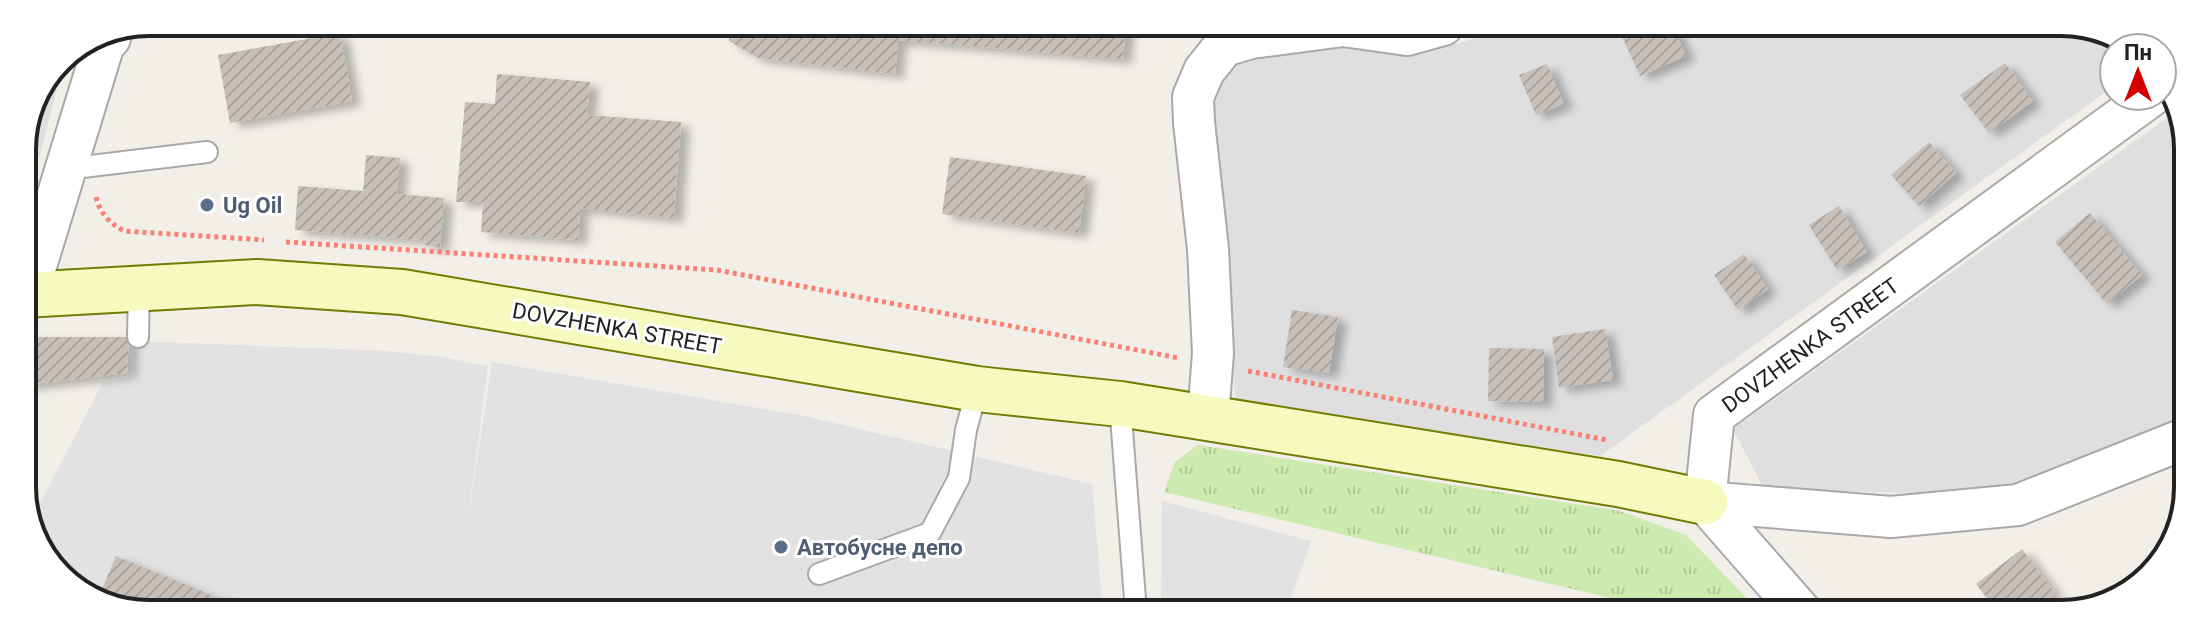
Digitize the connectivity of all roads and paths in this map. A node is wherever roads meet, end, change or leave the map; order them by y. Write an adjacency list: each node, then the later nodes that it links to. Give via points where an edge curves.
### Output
1 (1266, 36): 13 (street, via 1224,46 1204,71 1193,97 1208,249)
2 (103, 46): 5 (street)
3 (2129, 112): 19 (street, DOVZHENKA STREET, via 1714,415)
4 (207, 152): 5 (lane)
5 (66, 169): 9 (street)
6 (124, 231): 7 (path)
7 (265, 240)
8 (280, 241): 13 (path, via 717,270)
9 (36, 261)
10 (139, 289): 11 (street, DOVZHENKA STREET); 12 (lane); 14 (street, DOVZHENKA STREET, via 257,282 402,292)
11 (36, 294)
12 (138, 337)
13 (1212, 364): 16 (street); 17 (path)
14 (977, 389): 15 (street, DOVZHENKA STREET); 20 (lane, via 959,478 930,533)
15 (1120, 404): 16 (street, DOVZHENKA STREET); 21 (lane)
16 (1208, 418): 19 (street, DOVZHENKA STREET)
17 (1618, 443)
18 (2174, 443): 19 (street, via 2018,505 1891,517)
19 (1705, 502): 22 (street)
20 (819, 574)
21 (1135, 600)
22 (1791, 600)

